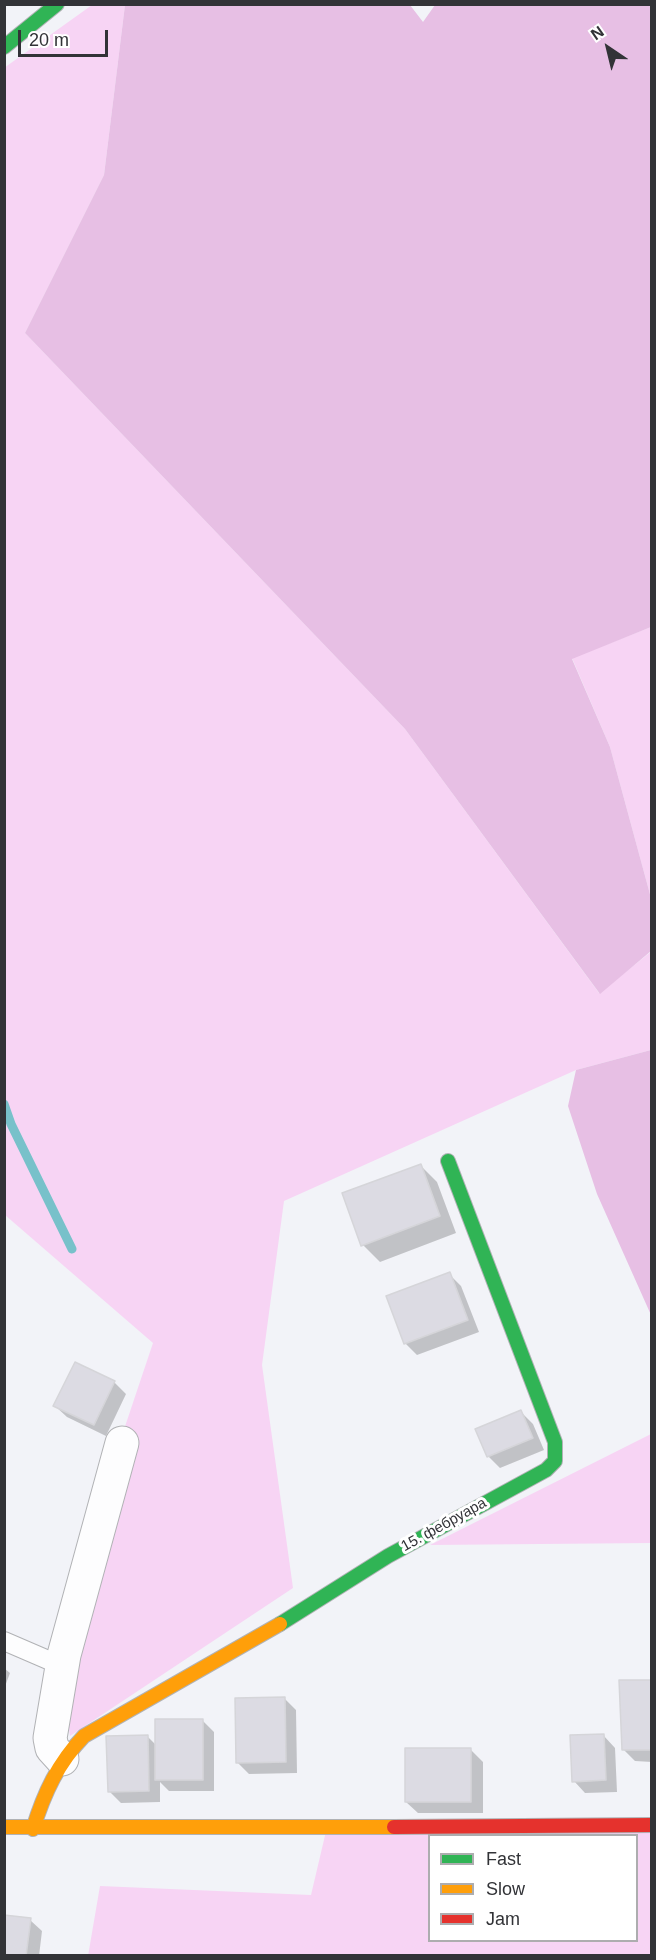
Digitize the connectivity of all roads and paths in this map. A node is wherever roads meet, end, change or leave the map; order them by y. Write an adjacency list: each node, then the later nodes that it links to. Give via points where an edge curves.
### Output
1 (57, 4): 2 (street)
2 (4, 47)
3 (448, 1161): 7 (street, 15. фебруара, via 555,1442 555,1461 546,1470 397,1551 262,1635 102,1725)
4 (122, 1443): 6 (street)
5 (4, 1641): 6 (lane)
6 (62, 1666): 7 (street, via 50,1738 52,1748)
7 (62, 1759): 10 (street, 15. фебруара, via 49,1781)
8 (651, 1825): 10 (street)
9 (4, 1827): 10 (street)
10 (33, 1829)

